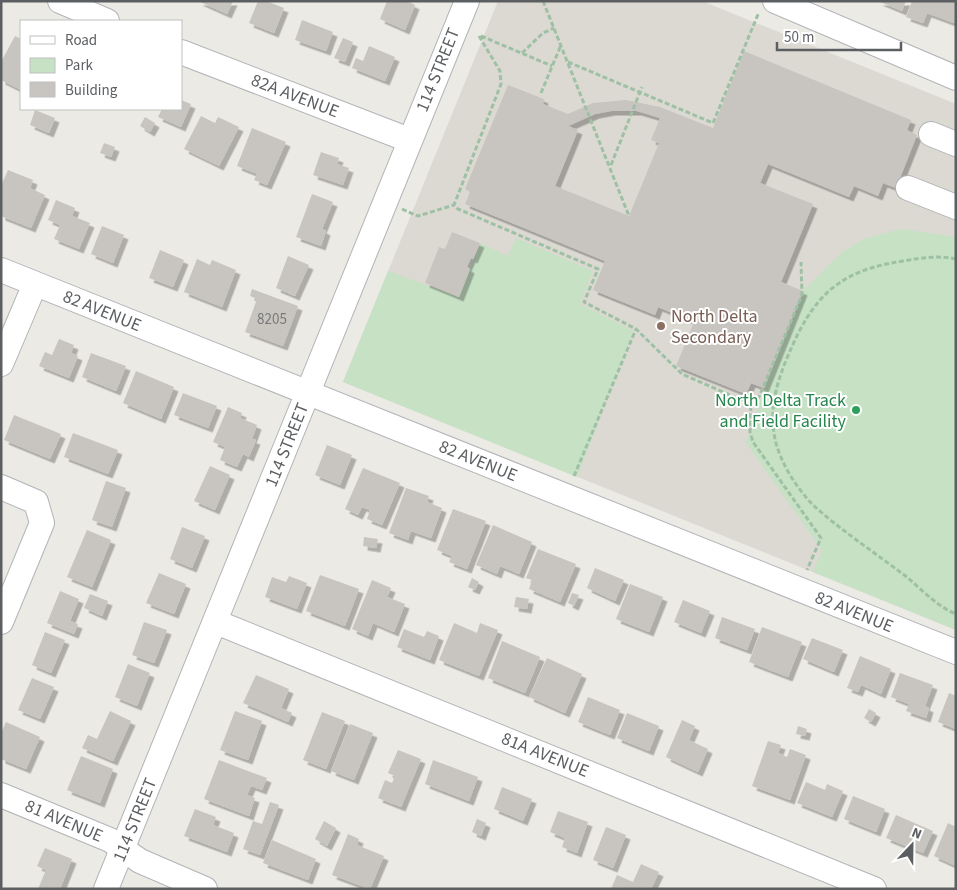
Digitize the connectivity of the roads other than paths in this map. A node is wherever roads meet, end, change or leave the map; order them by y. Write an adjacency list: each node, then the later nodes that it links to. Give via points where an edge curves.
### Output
1 (60, 1): 4 (street)
2 (467, 1): 8 (street, 114 STREET)
3 (768, 5): 6 (street)
4 (105, 20)
5 (182, 52): 8 (street, 82A AVENUE)
6 (956, 78)
7 (931, 134): 9 (street)
8 (409, 140): 15 (street, 114 STREET)
9 (956, 144)
10 (908, 188): 11 (street)
11 (956, 207)
12 (1, 270): 13 (street, 82 AVENUE)
13 (35, 284): 14 (street); 15 (street, 82 AVENUE)
14 (1, 364)
15 (308, 392): 18 (street, 114 STREET); 19 (street, 82 AVENUE)
16 (1, 488): 17 (street, via 36,502 42,523)
17 (1, 622)
18 (216, 622): 21 (street, 114 STREET); 24 (street, 81A AVENUE)
19 (956, 652)
20 (1, 795): 21 (street, 81 AVENUE, via 110,840)
21 (123, 849): 22 (street, 114 STREET); 23 (street, 81 AVENUE, via 140,862)
22 (106, 889)
23 (206, 889)
24 (874, 889)

